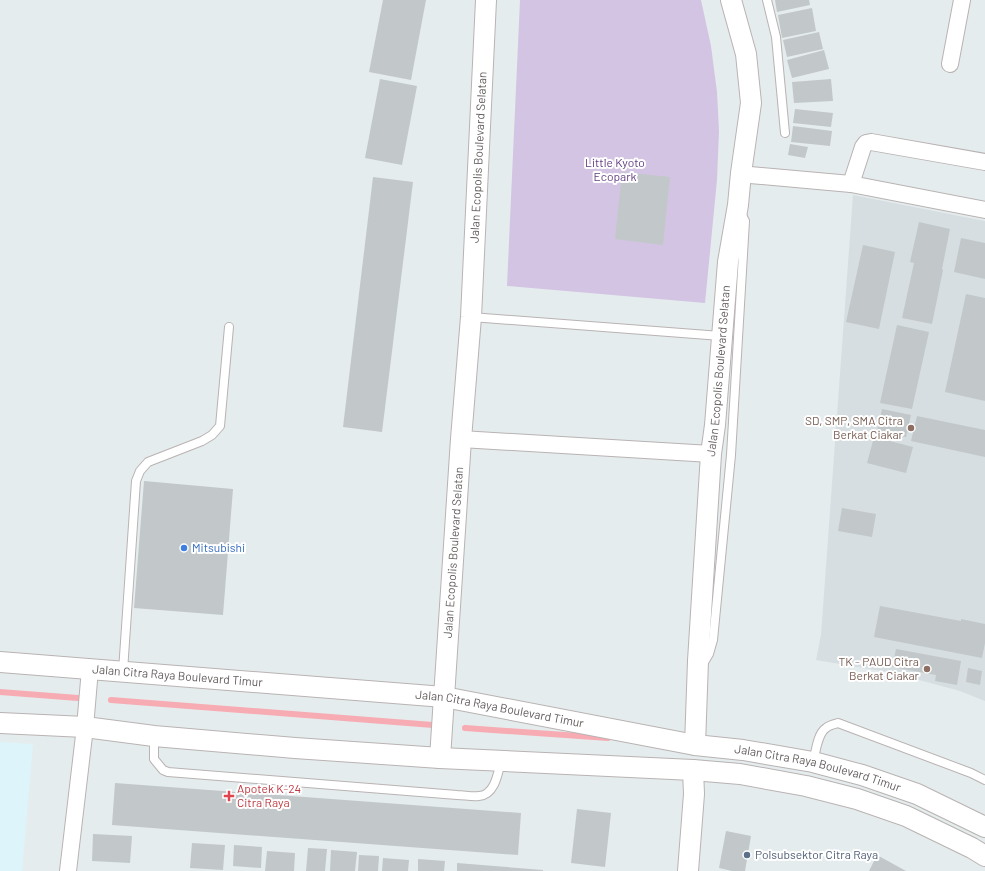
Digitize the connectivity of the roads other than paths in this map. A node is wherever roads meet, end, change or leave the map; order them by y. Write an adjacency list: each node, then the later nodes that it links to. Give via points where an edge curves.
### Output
1 (486, 0): 12 (street, Jalan Ecopolis Boulevard Selatan)
2 (731, 0): 8 (street, Jalan Ecopolis Boulevard Selatan, via 746,54 751,103)
3 (767, 0): 6 (lane, via 776,37)
4 (962, 0): 5 (street)
5 (950, 64)
6 (785, 133)
7 (985, 162): 9 (street, via 871,142 863,147)
8 (741, 173): 9 (street); 10 (street, Jalan Ecopolis Boulevard Selatan)
9 (851, 184): 11 (street)
10 (738, 205): 14 (street, Jalan Ecopolis Boulevard Selatan); 16 (lane, via 745,221)
11 (985, 210)
12 (471, 317): 14 (lane); 15 (street, Jalan Ecopolis Boulevard Selatan)
13 (229, 327): 18 (lane, via 220,426 212,435 202,440 148,462 136,481)
14 (716, 336): 16 (street, Jalan Ecopolis Boulevard Selatan)
15 (461, 439): 16 (street); 20 (street, Jalan Ecopolis Boulevard Selatan)
16 (716, 454): 24 (street, Jalan Ecopolis Boulevard Selatan, via 697,675)
17 (0, 662): 19 (street, Jalan Citra Raya Boulevard Timur)
18 (122, 672): 19 (street, Jalan Citra Raya Boulevard Timur); 20 (street, Jalan Citra Raya Boulevard Timur)
19 (89, 674): 21 (street)
20 (444, 702): 24 (street, Jalan Citra Raya Boulevard Timur); 25 (street, Jalan Ecopolis Boulevard Selatan)
21 (86, 718): 22 (street, Jalan Citra Raya Boulevard Timur); 23 (street, Jalan Citra Raya Boulevard Timur); 32 (street)
22 (0, 723)
23 (154, 736): 25 (street, Jalan Citra Raya Boulevard Timur); 26 (lane, via 154,759 168,772 457,795 485,795 496,782)
24 (695, 745): 27 (street, Jalan Citra Raya Boulevard Timur)
25 (440, 758): 26 (street, Jalan Citra Raya Boulevard Timur)
26 (501, 760): 28 (street, Jalan Citra Raya Boulevard Timur)
27 (813, 762): 29 (lane, via 824,729 838,723); 30 (street, Jalan Citra Raya Boulevard Timur, via 917,794)
28 (693, 770): 31 (street, Jalan Citra Raya Boulevard Timur, via 740,774 806,786 857,799 906,816); 33 (street, via 694,794)
29 (985, 780)
30 (984, 824)
31 (985, 856)
32 (68, 871)
33 (688, 871)

